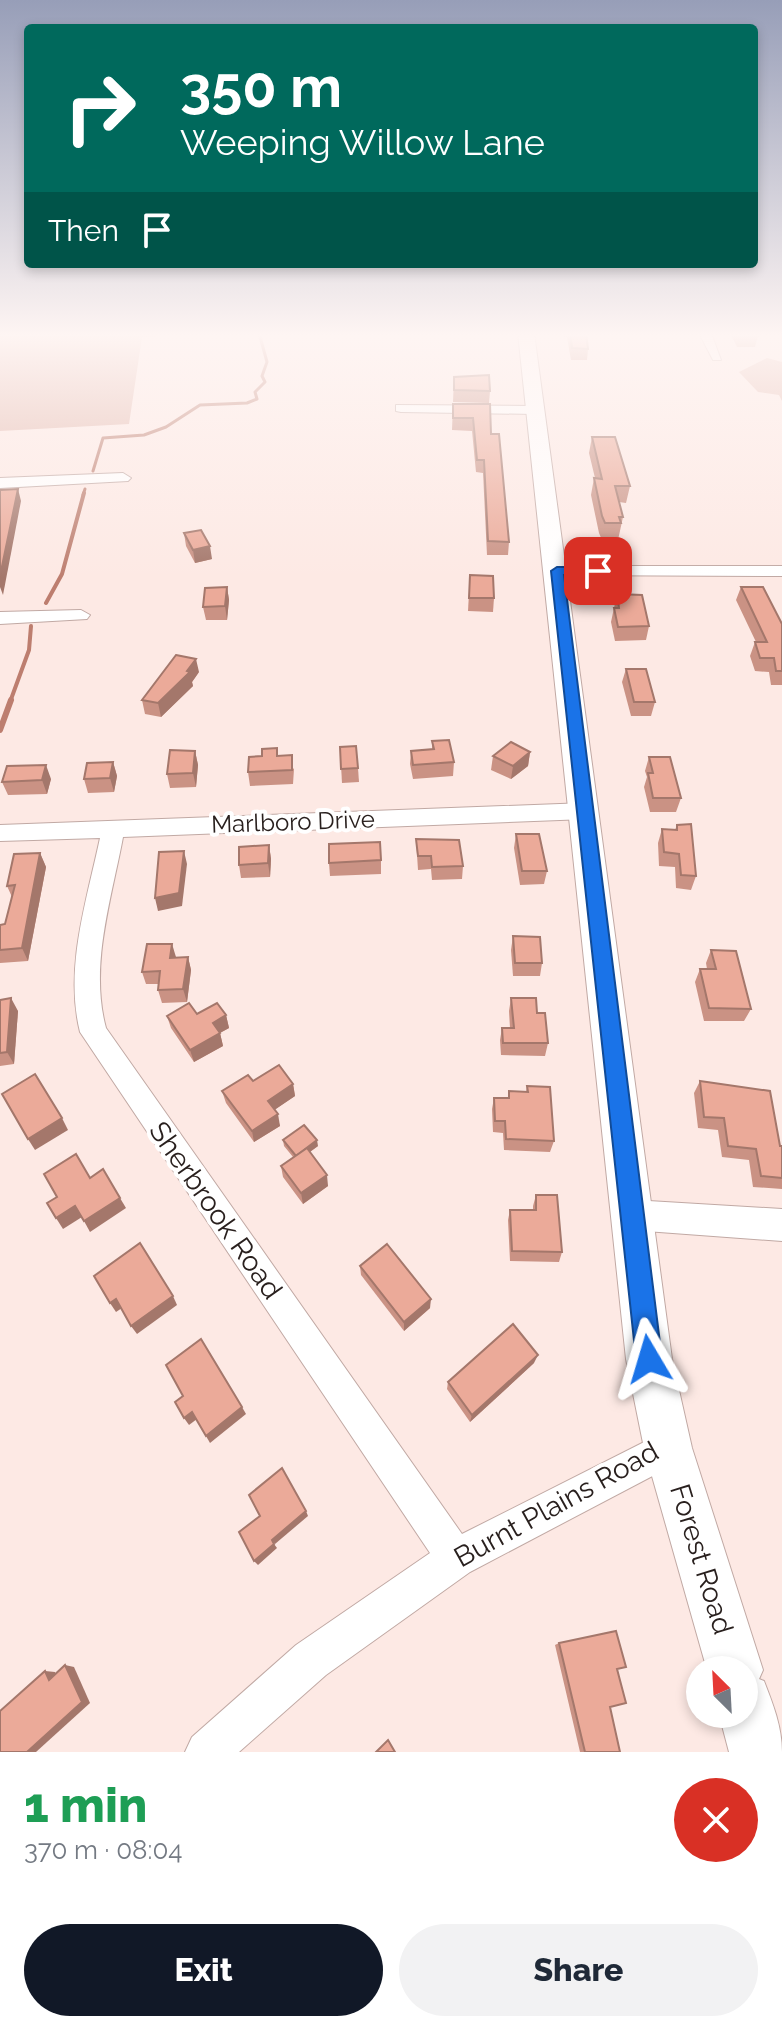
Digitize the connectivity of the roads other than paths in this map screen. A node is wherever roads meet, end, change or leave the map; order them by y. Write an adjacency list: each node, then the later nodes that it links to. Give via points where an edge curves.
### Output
1 (536, 415): 4 (main road, Burnt Plains Road)
2 (123, 478): 3 (street)
3 (0, 483)
4 (557, 571): 5 (street); 8 (main road, Burnt Plains Road)
5 (780, 574)
6 (81, 615): 7 (street)
7 (0, 618)
8 (586, 811): 9 (street, Marlboro Drive); 11 (main road, Burnt Plains Road)
9 (113, 829): 10 (street, Marlboro Drive); 14 (street, Sherbrook Road, via 86,984 94,1032)
10 (0, 833)
11 (632, 1215): 12 (street); 13 (main road, Burnt Plains Road, via 649,1359)
12 (782, 1225)
13 (668, 1448): 14 (street, Burnt Plains Road); 15 (main road, Forest Road)
14 (456, 1558): 17 (street, Burnt Plains Road, via 311,1660)
15 (731, 1656)
16 (751, 1728): 18 (main road)
17 (207, 1752)
18 (758, 1752)

